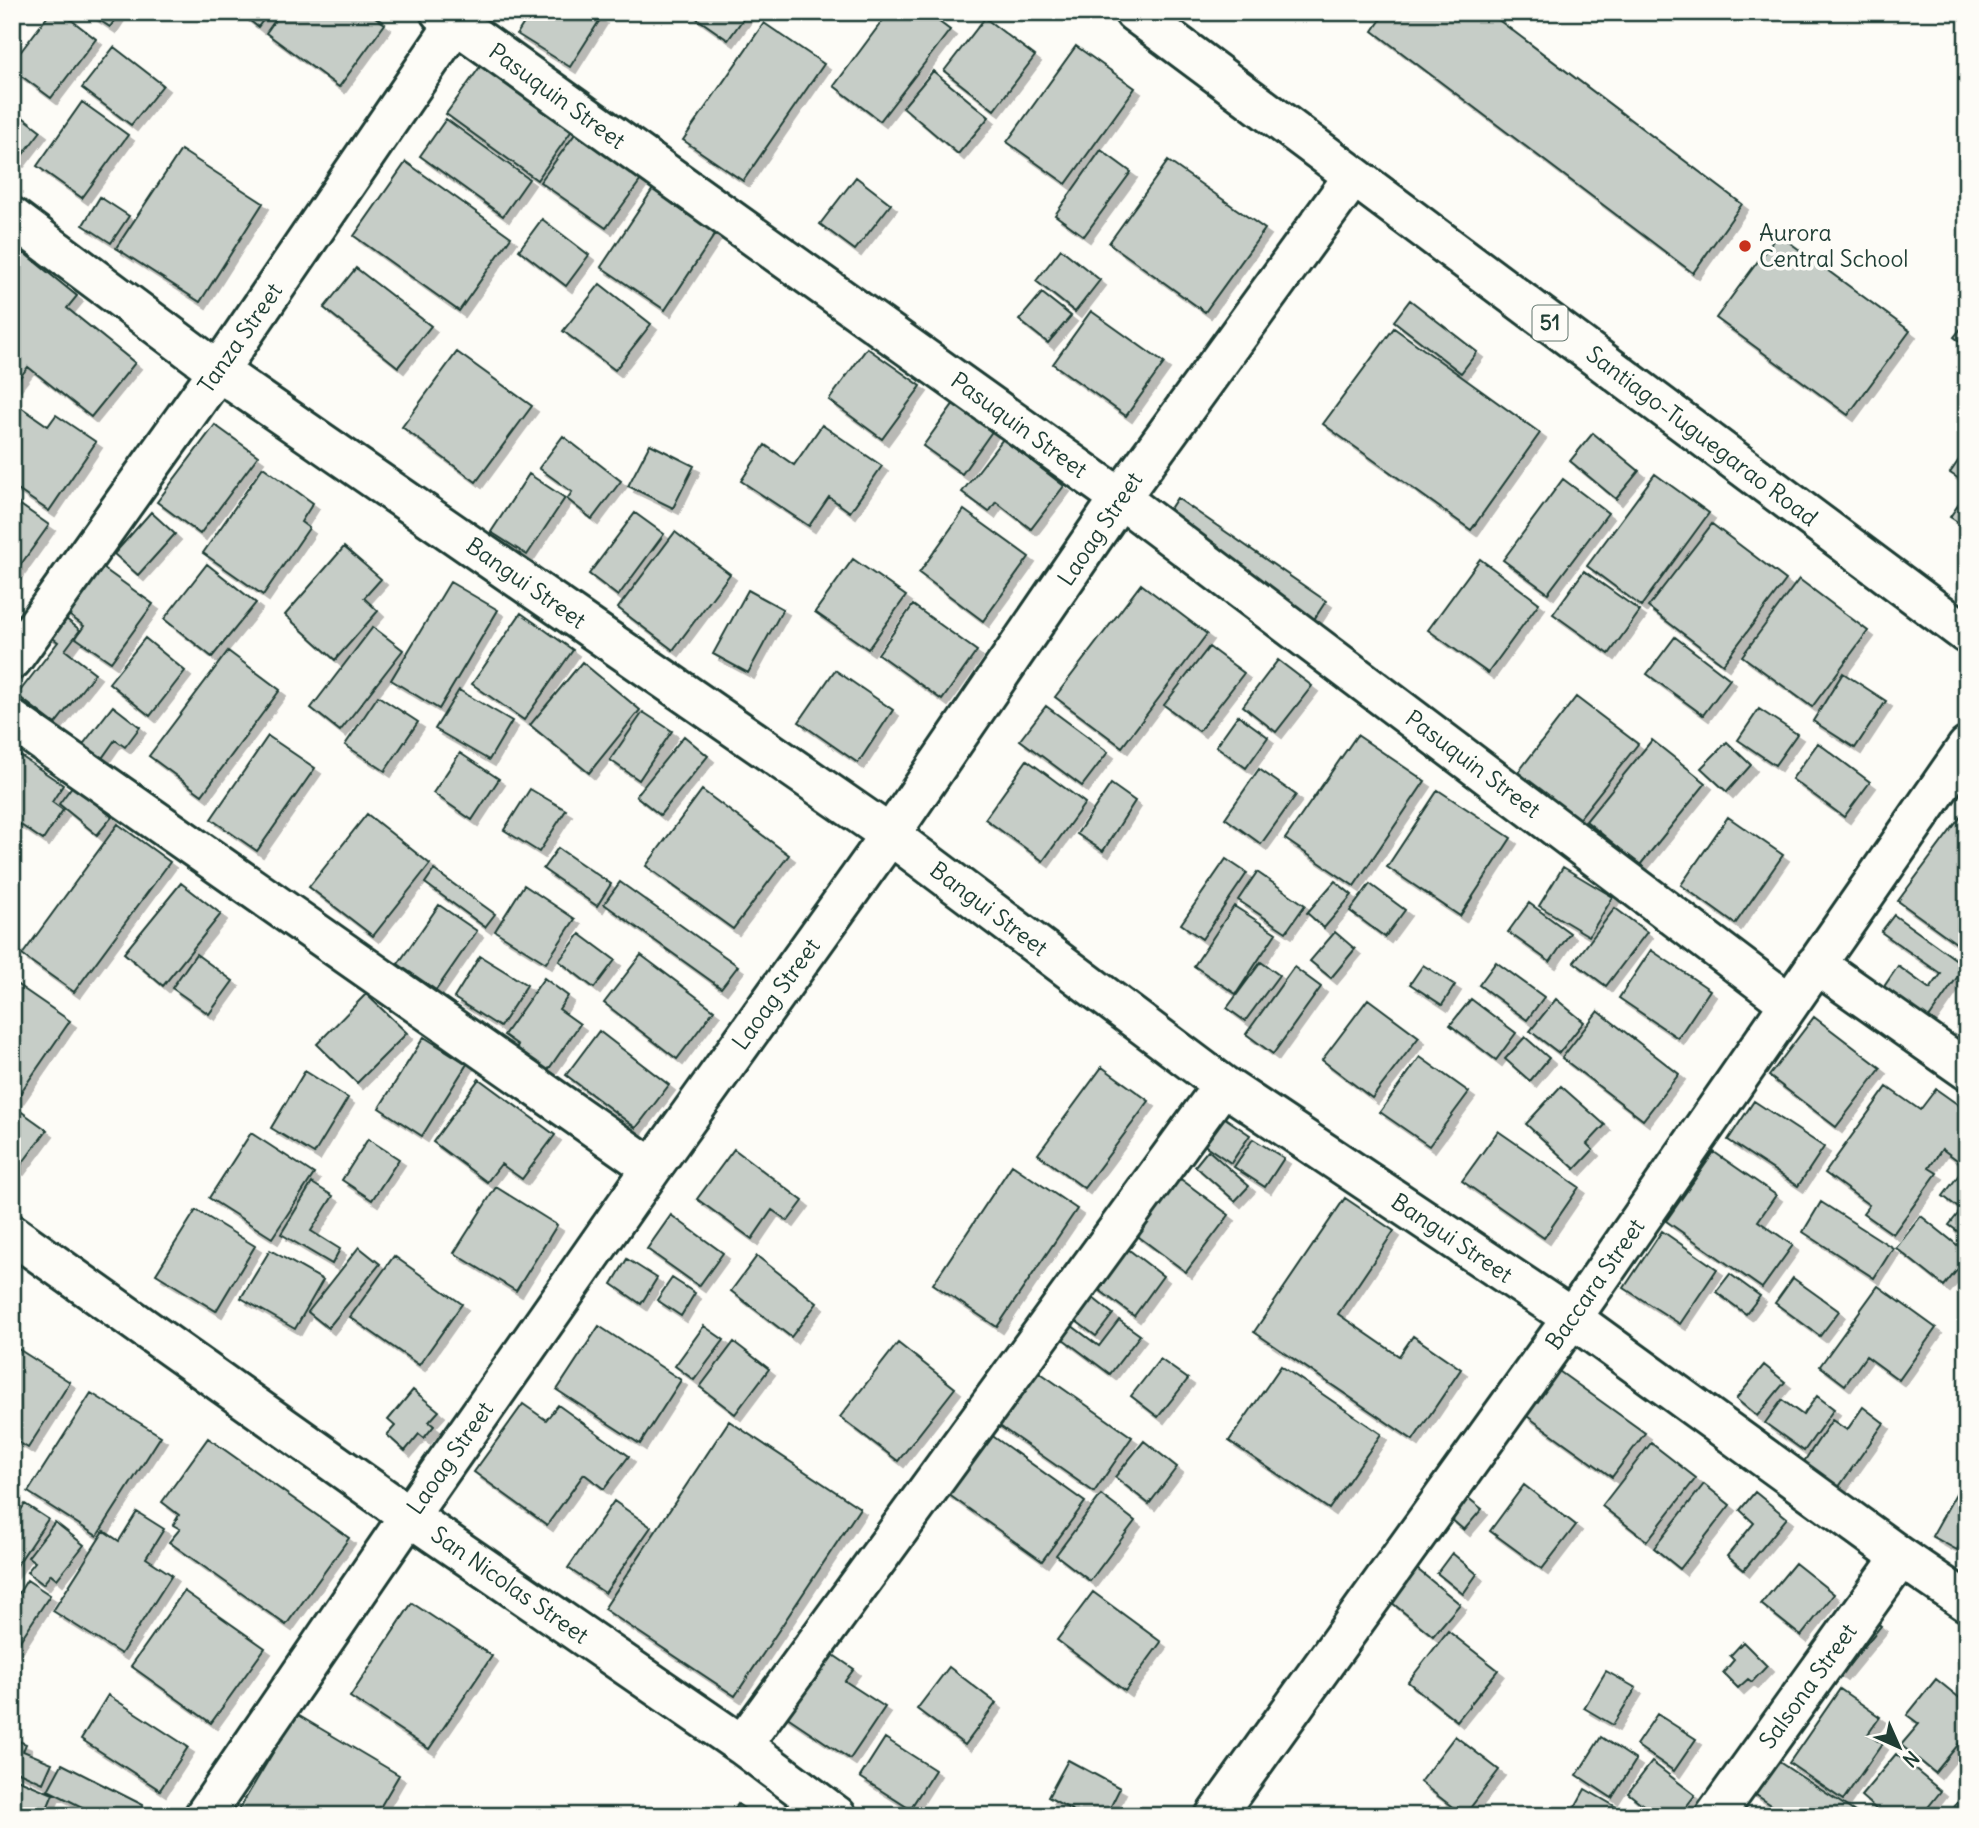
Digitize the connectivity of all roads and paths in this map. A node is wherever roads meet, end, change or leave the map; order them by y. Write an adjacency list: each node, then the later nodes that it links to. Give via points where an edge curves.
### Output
1 (1134, 12): 3 (main road, Santiago-Tuguegarao Road / 51)
2 (453, 16): 5 (main road, Tanza Street); 6 (main road, Pasuquin Street)
3 (1353, 177): 6 (main road, Laoag Street); 7 (main road, Santiago-Tuguegarao Road / 51)
4 (12, 217): 5 (main road, Bangui Street)
5 (218, 371): 8 (main road, Tanza Street); 11 (main road, Bangui Street)
6 (1120, 498): 11 (main road, Laoag Street); 13 (main road, Pasuquin Street)
7 (1967, 634)
8 (12, 660)
9 (12, 719): 16 (main road)
10 (1967, 747): 12 (main road, Baccara Street)
11 (890, 835): 15 (main road, Bangui Street); 16 (main road, Laoag Street)
12 (1815, 964): 13 (main road, Baccara Street); 14 (main road)
13 (1789, 1003): 18 (main road, Baccara Street)
14 (1967, 1070)
15 (1223, 1085): 18 (main road, Bangui Street); 22 (main road)
16 (652, 1168): 19 (main road, Laoag Street)
17 (12, 1234): 19 (main road, San Nicolas Street)
18 (1572, 1318): 20 (main road, Bangui Street); 25 (main road, Baccara Street)
19 (410, 1516): 22 (main road, San Nicolas Street); 23 (main road, Laoag Street)
20 (1901, 1557): 21 (main road, Bangui Street); 26 (main road, Salsona Street)
21 (1967, 1602)
22 (742, 1745): 24 (main road, San Nicolas Street)
23 (204, 1816)
24 (837, 1816)
25 (1215, 1816)
26 (1714, 1816)

